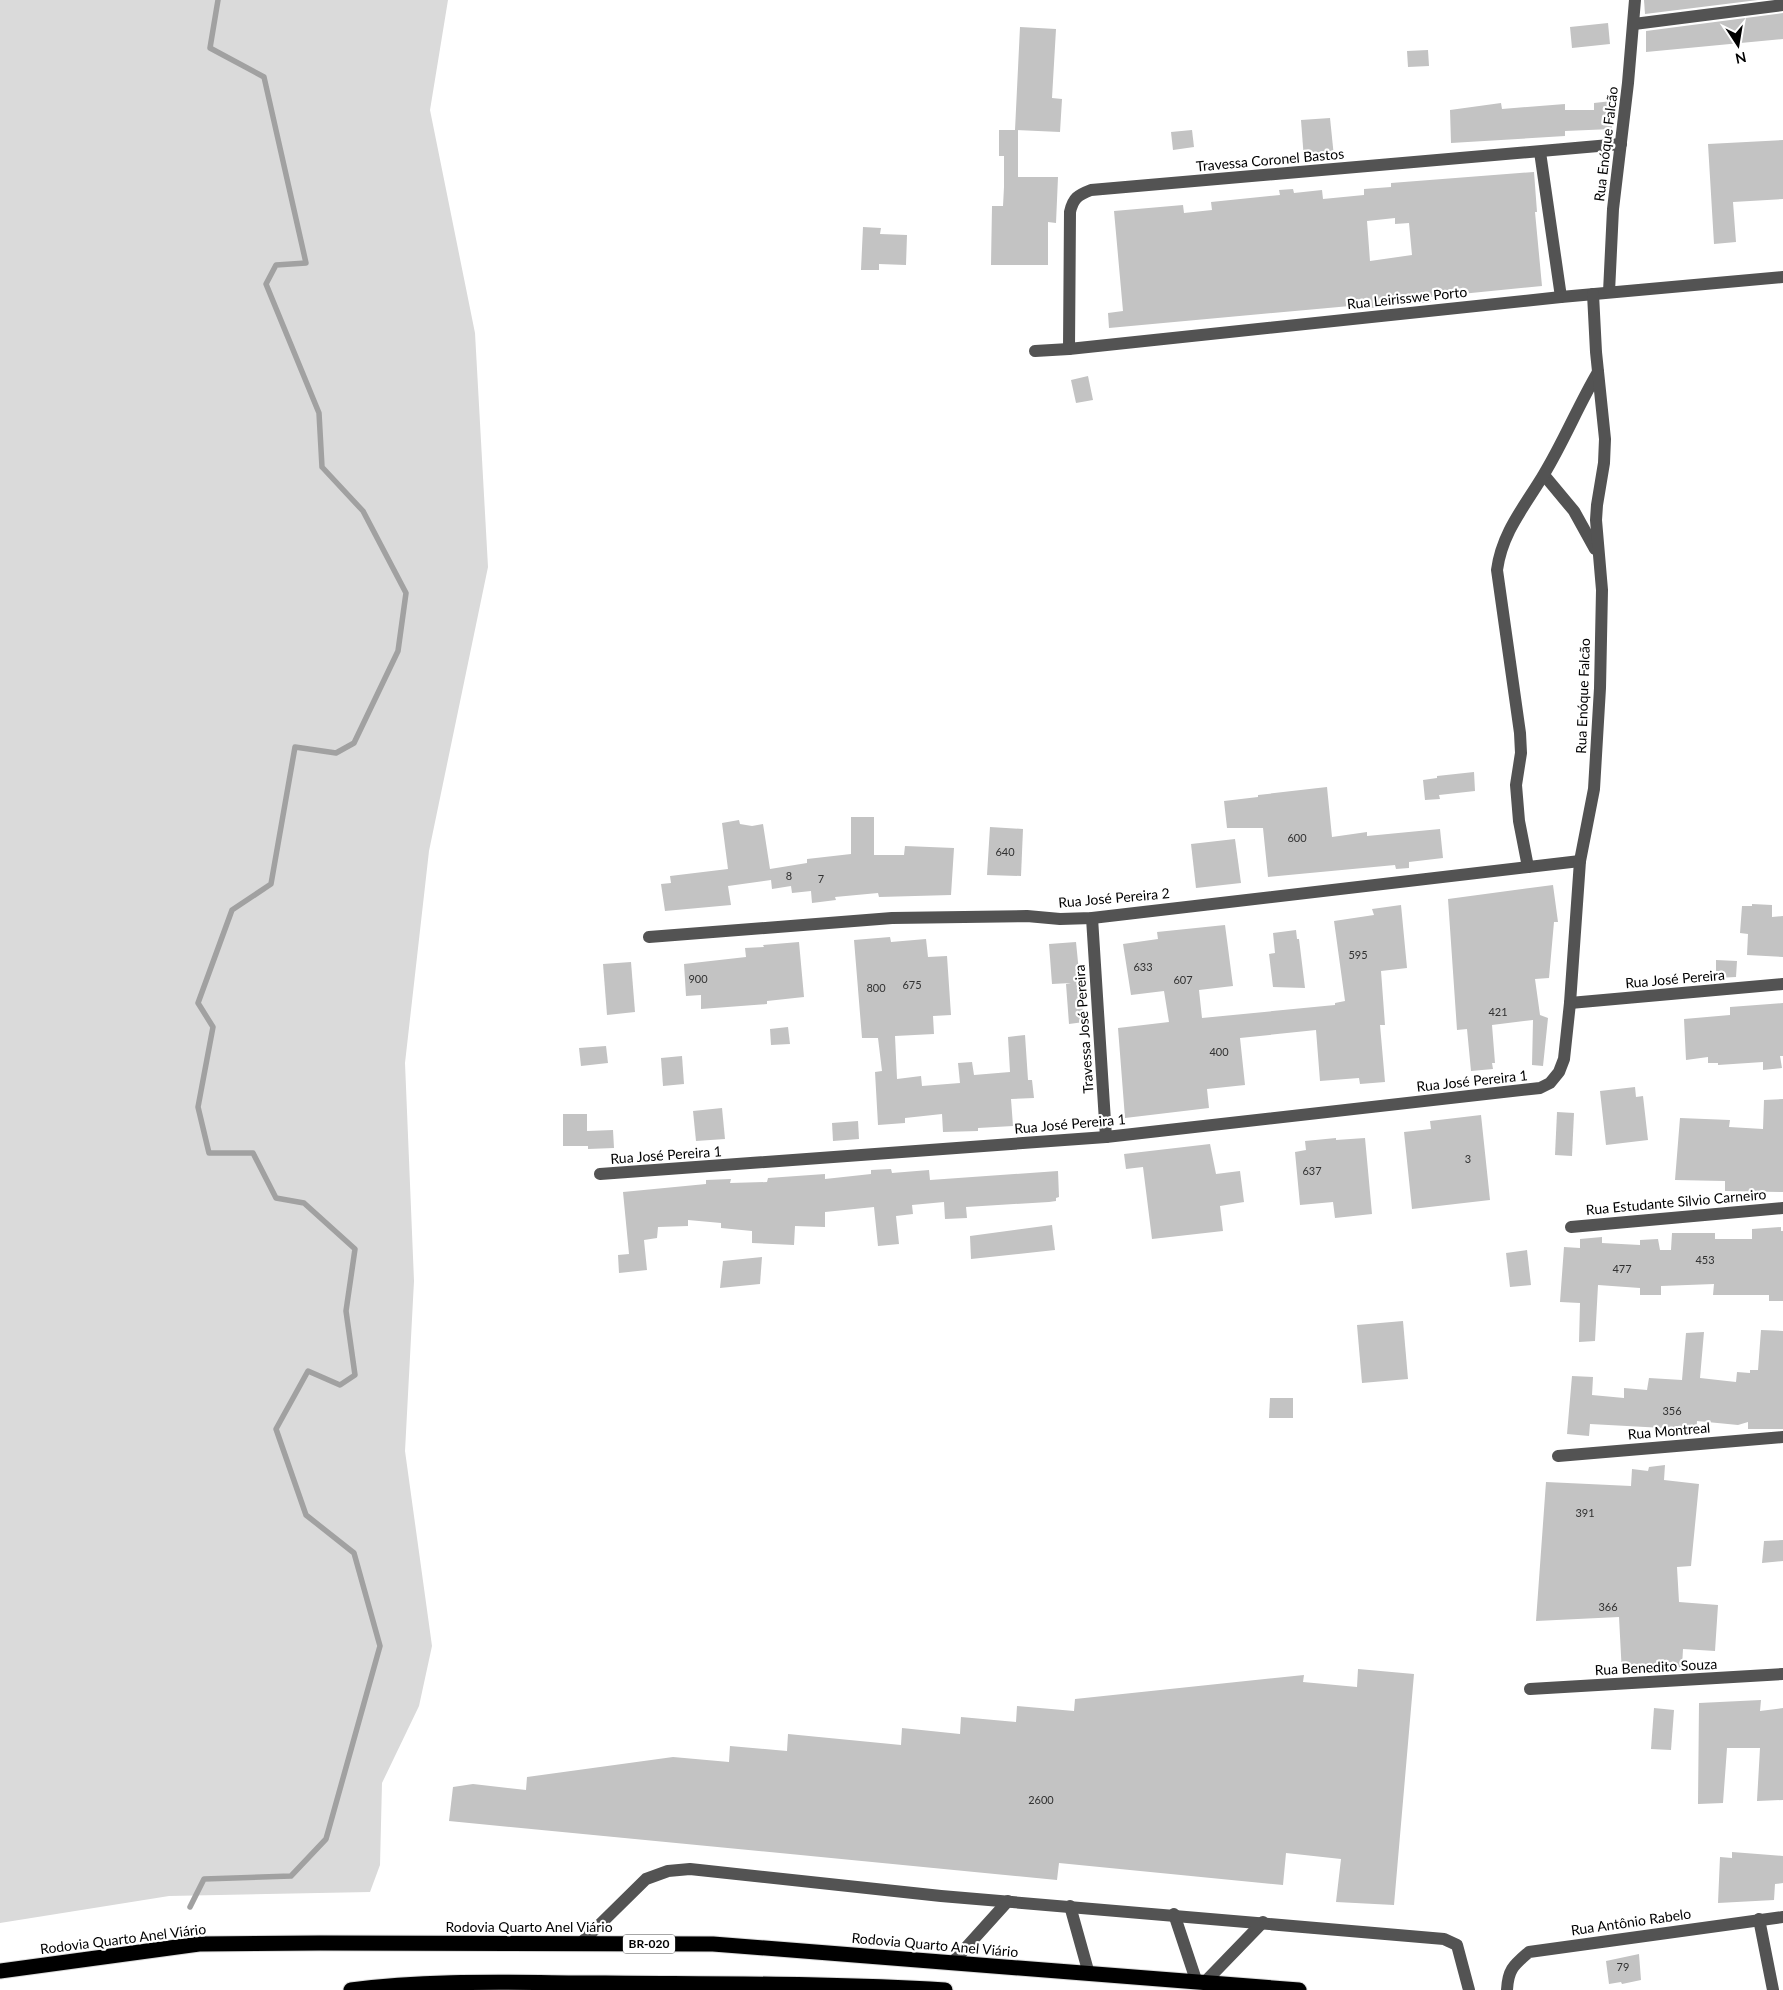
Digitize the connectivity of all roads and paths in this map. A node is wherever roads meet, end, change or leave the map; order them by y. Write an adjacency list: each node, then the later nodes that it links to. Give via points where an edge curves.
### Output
1 (1635, 0): 3 (street, Rua Enóque Falcão)
2 (1783, 5): 3 (street)
3 (1634, 24): 4 (street, Rua Enóque Falcão)
4 (1621, 144): 5 (street, Travessa Coronel Bastos); 7 (street, Rua Enóque Falcão, via 1611,230)
5 (1540, 152): 9 (street); 10 (street, Travessa Coronel Bastos, via 1091,190 1079,194 1073,200 1070,212)
6 (1783, 277): 7 (street, Rua Leirisswe Porto)
7 (1609, 292): 8 (street, Rua Leirisswe Porto)
8 (1592, 294): 9 (street, Rua Leirisswe Porto); 12 (street, Rua Enóque Falcão)
9 (1562, 297): 10 (street, Rua Leirisswe Porto)
10 (1069, 349): 11 (street, Rua Leirisswe Porto)
11 (1035, 351)
12 (1598, 372): 13 (street); 14 (street, Rua Enóque Falcão, via 1605,439 1597,505)
13 (1544, 475): 14 (street, via 1574,511); 16 (street, via 1508,531 1499,552 1497,570 1520,733 1521,753 1516,785)
14 (1599, 558): 15 (street, Rua Enóque Falcão, via 1602,590 1594,789)
15 (1580, 861): 16 (street, Rua José Pereira 2); 20 (street, Rua Enóque Falcão)
16 (1528, 867): 17 (street, Rua José Pereira 2)
17 (1092, 918): 18 (street, Rua José Pereira 2, via 892,918); 22 (street, Travessa José Pereira)
18 (649, 937)
19 (1783, 984): 20 (street, Rua José Pereira)
20 (1570, 1003): 21 (street, Rua Enóque Falcão, via 1564,1059 1550,1083)
21 (1540, 1088): 22 (street, Rua José Pereira 1)
22 (1106, 1137): 23 (street, Rua José Pereira 1)
23 (600, 1174)
24 (1783, 1208): 25 (street, Rua Estudante Silvio Carneiro)
25 (1571, 1227)
26 (1783, 1437): 27 (street, Rua Montreal)
27 (1558, 1456)
28 (1783, 1674): 29 (street, Rua Benedito Souza)
29 (1530, 1689)
30 (1008, 1901): 31 (street); 36 (street, via 690,1869 668,1871 646,1879); 37 (street)
31 (1070, 1906): 32 (street); 39 (street)
32 (1174, 1914): 35 (street); 40 (street)
33 (1783, 1917): 34 (street, Rua Antônio Rabelo)
34 (1760, 1920): 45 (street, Rua Antônio Rabelo, via 1529,1952 1513,1966); 46 (street)
35 (1263, 1922): 40 (street); 44 (street, via 1444,1939 1457,1945)
36 (580, 1944): 37 (highway, Rodovia Quarto Anel Viário / BR-020, via 713,1944); 38 (highway, Rodovia Quarto Anel Viário / BR-020, via 199,1944)
37 (952, 1963): 39 (highway, Rodovia Quarto Anel Viário / BR-020)
38 (0, 1971)
39 (1089, 1974): 40 (highway, Rodovia Quarto Anel Viário / BR-020)
40 (1200, 1983): 43 (highway, Rodovia Quarto Anel Viário / BR-020)
41 (351, 1990): 42 (highway, via 441,1984 534,1983 747,1984)
42 (946, 1990)
43 (1299, 1990)
44 (1469, 1990)
45 (1507, 1990)
46 (1773, 1990)

